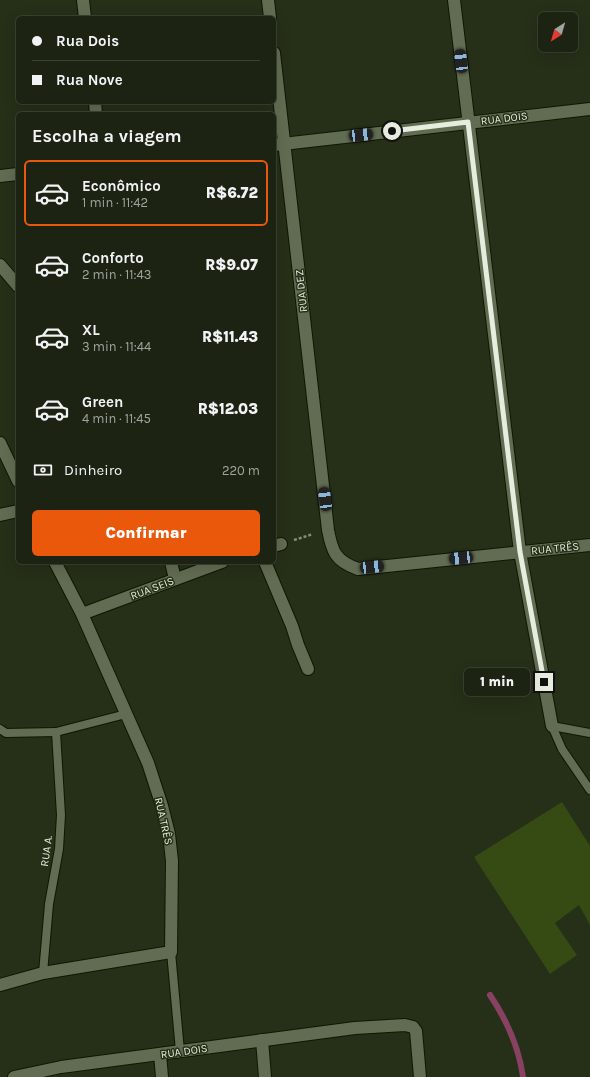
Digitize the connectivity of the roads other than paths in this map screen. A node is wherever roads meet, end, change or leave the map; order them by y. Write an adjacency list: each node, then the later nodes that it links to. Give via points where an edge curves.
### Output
1 (83, 0): 4 (street)
2 (268, 0): 5 (street)
3 (454, 0): 8 (street)
4 (85, 16)
5 (270, 16)
6 (276, 89): 9 (street, RUA DEZ)
7 (590, 109): 8 (street, RUA DOIS)
8 (468, 122): 9 (street, RUA DOIS); 20 (street)
9 (279, 144): 18 (street, RUA DEZ)
10 (16, 174): 11 (street)
11 (0, 176)
12 (0, 265): 13 (street)
13 (16, 284)
14 (0, 443): 15 (street)
15 (16, 477)
16 (16, 511): 17 (street)
17 (0, 515)
18 (328, 530): 20 (street, RUA TRÊS, via 337,557 358,569)
19 (590, 545): 20 (street, RUA TRÊS)
20 (520, 552): 29 (street)
21 (56, 564): 26 (street, RUA TRÊS)
22 (171, 564): 25 (street)
23 (216, 564): 25 (street, RUA SEIS)
24 (266, 564): 27 (street)
25 (175, 579): 26 (street, RUA SEIS)
26 (82, 614): 28 (street, RUA TRÊS)
27 (308, 669)
28 (126, 714): 31 (lane); 34 (street, RUA TRÊS, via 148,763 169,834 172,861)
29 (552, 726): 32 (lane); 33 (lane, via 562,749)
30 (0, 729): 31 (lane, via 6,733)
31 (56, 732): 35 (lane, RUA A., via 61,815)
32 (590, 733)
33 (590, 790)
34 (171, 952): 35 (street); 38 (lane)
35 (43, 973): 36 (street)
36 (0, 985)
37 (262, 1040): 38 (street, RUA DOIS); 43 (street); 44 (street, RUA DOIS, via 355,1028 405,1025 413,1027 416,1031)
38 (180, 1051): 39 (street, RUA DOIS)
39 (160, 1054): 40 (street, RUA DOIS); 42 (street)
40 (62, 1072): 41 (street, RUA DOIS)
41 (14, 1077)
42 (162, 1077)
43 (265, 1077)
44 (420, 1077)

